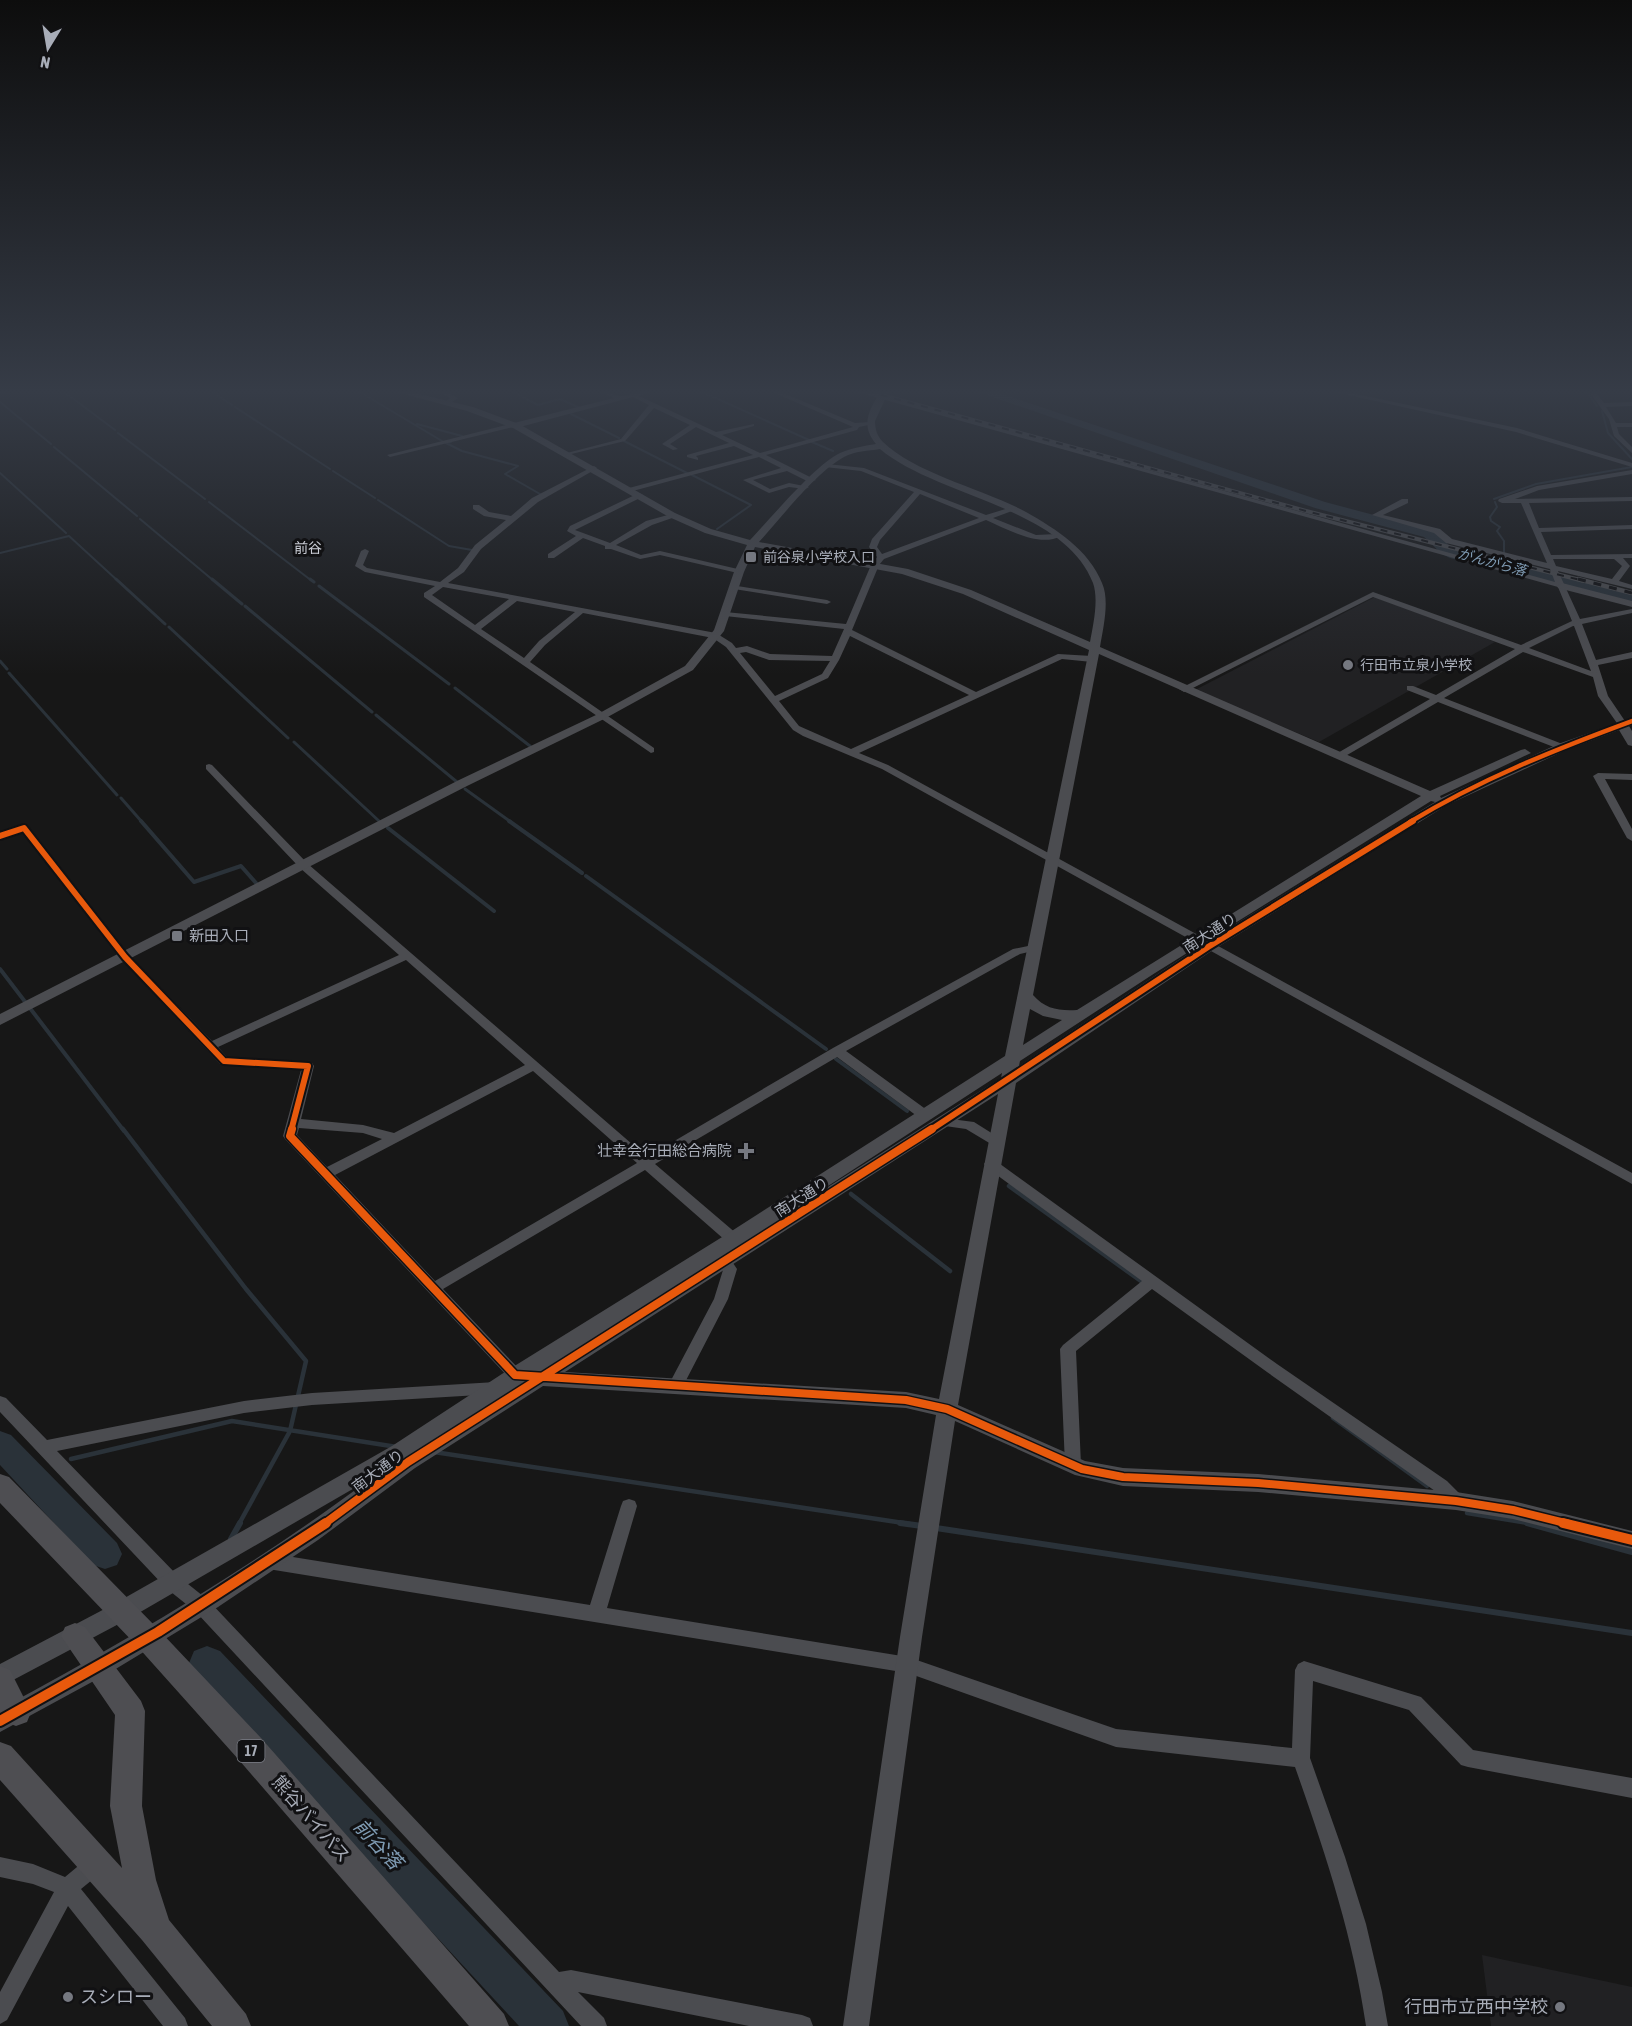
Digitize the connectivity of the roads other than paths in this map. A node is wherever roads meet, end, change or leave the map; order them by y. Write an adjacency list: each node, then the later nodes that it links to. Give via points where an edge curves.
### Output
1 (561, 486): 21 (street)
2 (623, 486): 13 (street)
3 (660, 486): 13 (street)
4 (758, 486): 5 (street, via 769,491)
5 (787, 486)
6 (793, 486): 11 (street)
7 (905, 486): 12 (street)
8 (958, 486): 18 (street)
9 (1205, 486): 38 (street)
10 (1552, 486): 16 (street, via 1502,501)
11 (805, 487): 26 (street)
12 (919, 491): 20 (street); 33 (street, via 876,539 873,548)
13 (635, 493): 19 (street); 24 (street, via 573,528)
14 (1632, 499): 16 (street)
15 (1405, 501): 34 (street, via 1376,515 1437,531 1449,541)
16 (1524, 501): 23 (street)
17 (476, 507): 21 (street, via 487,514)
18 (1009, 509): 20 (street); 25 (street)
19 (672, 515): 26 (street); 27 (street, via 649,523)
20 (986, 518): 25 (street, via 1035,537); 33 (street)
21 (513, 519): 37 (street)
22 (1632, 527): 23 (street)
23 (1536, 530): 32 (street)
24 (582, 536): 27 (street); 29 (street)
25 (1057, 536): 53 (street, via 1083,560 1101,594)
26 (752, 544): 33 (street); 35 (street)
27 (608, 547): 35 (street, via 640,557 660,553)
28 (365, 551): 37 (street, via 359,566 365,570)
29 (551, 556)
30 (1616, 556): 31 (street); 32 (street); 36 (street, via 1626,566)
31 (1632, 556)
32 (1548, 557): 34 (street)
33 (878, 561): 49 (street); 53 (street, via 966,592)
34 (1552, 567): 36 (street); 38 (street)
35 (739, 572): 39 (street)
36 (1613, 582): 40 (street)
37 (442, 584): 41 (street); 48 (street, via 427,595)
38 (1562, 586): 43 (street); 47 (street)
39 (734, 587): 42 (street); 46 (street)
40 (1632, 587)
41 (516, 598): 44 (street); 48 (street)
42 (827, 602)
43 (1632, 604)
44 (582, 610): 50 (street); 56 (street)
45 (1632, 611): 47 (street)
46 (725, 614): 49 (street); 50 (street)
47 (1576, 622): 51 (street); 57 (street)
48 (476, 629): 56 (street)
49 (848, 629): 55 (street); 61 (street)
50 (716, 636): 52 (street); 64 (street, via 689,668)
51 (1523, 648): 58 (street); 60 (street, via 1374,594); 62 (street)
52 (733, 651): 55 (street, via 747,649 770,657); 63 (street)
53 (1093, 654): 60 (street); 61 (street, via 1061,656); 76 (street)
54 (1632, 655): 57 (street)
55 (835, 659): 63 (street, via 825,676)
56 (524, 663): 64 (street)
57 (1593, 663): 58 (street)
58 (1594, 675): 65 (street, via 1603,696)
59 (1410, 688): 62 (street)
60 (1184, 689): 70 (street)
61 (976, 694): 69 (street)
62 (1439, 699): 67 (street); 70 (street)
63 (773, 700): 69 (street, via 796,728)
64 (600, 717): 68 (street); 77 (street)
65 (1626, 719): 66 (street); 67 (street, 南大通り)
66 (1632, 742)
67 (1556, 745): 73 (street, 南大通り)
68 (651, 750)
69 (853, 752): 76 (street)
70 (1340, 756): 73 (street)
71 (209, 767): 77 (street)
72 (1632, 777): 75 (street, via 1598,776)
73 (1437, 799): 78 (street, 南大通り)
74 (0, 836): 81 (street, via 24,828)
75 (1632, 838)
76 (1051, 859): 78 (street); 79 (street)
77 (304, 866): 80 (street); 81 (street)
78 (1203, 945): 83 (street, 南大通り); 89 (street, 南大通り); 97 (street)
79 (1032, 948): 82 (street); 86 (street, via 1017,951)
80 (408, 955): 85 (street); 88 (street)
81 (125, 957): 84 (street); 85 (street)
82 (1024, 993): 83 (street, via 1038,1010); 87 (street)
83 (1082, 1015): 87 (street, 南大通り)
84 (0, 1020)
85 (211, 1046): 91 (street, via 224,1061 308,1066)
86 (837, 1051): 90 (street); 94 (street)
87 (1011, 1061): 89 (street); 90 (street, 南大通り)
88 (535, 1065): 92 (street); 94 (street)
89 (1007, 1081): 90 (street, 南大通り); 93 (street)
90 (934, 1119): 93 (street, via 969,1125); 98 (street, 南大通り)
91 (293, 1123): 92 (street, via 363,1129); 96 (street, via 290,1136)
92 (395, 1138): 96 (street)
93 (996, 1142): 95 (street)
94 (647, 1162): 98 (street); 101 (street)
95 (991, 1164): 100 (street); 107 (street)
96 (326, 1174): 101 (street)
97 (1632, 1179)
98 (739, 1244): 99 (street, 南大通り); 102 (street, 南大通り)
99 (724, 1261): 103 (street, 南大通り); 104 (street, via 730,1269 721,1299)
100 (1152, 1281): 110 (street, via 1068,1349); 112 (street, via 1441,1486)
101 (434, 1288): 102 (street)
102 (515, 1375): 103 (street); 105 (street, 南大通り)
103 (539, 1378): 104 (street); 109 (street, 南大通り, via 438,1443)
104 (676, 1386): 107 (street, via 906,1400)
105 (497, 1388): 108 (street, via 285,1402); 109 (street, 南大通り)
106 (0, 1402): 108 (street)
107 (947, 1409): 110 (street); 122 (street)
108 (46, 1447): 116 (street)
109 (410, 1450): 115 (street, 南大通り, via 344,1511); 116 (street, 南大通り)
110 (1073, 1465): 112 (street, via 1123,1478 1258,1483)
111 (0, 1485): 118 (highway, 熊谷バイパス / 17)
112 (1456, 1501): 114 (street, via 1513,1510)
113 (629, 1506): 119 (street)
114 (1632, 1540)
115 (268, 1561): 117 (street, 南大通り); 119 (street)
116 (172, 1582): 117 (street); 118 (street, 南大通り)
117 (202, 1606): 121 (street, 南大通り); 133 (street)
118 (122, 1611): 120 (street, 南大通り); 121 (highway, 熊谷バイパス / 17)
119 (596, 1614): 122 (street)
120 (75, 1636): 123 (highway); 124 (street, 南大通り)
121 (147, 1637): 123 (street, 南大通り); 137 (highway, 熊谷バイパス / 17)
122 (908, 1665): 127 (street, via 1116,1738); 140 (street)
123 (98, 1667): 125 (street, 南大通り); 132 (highway, via 130,1712 126,1806)
124 (0, 1678): 125 (highway)
125 (8, 1717)
126 (0, 1757): 129 (highway)
127 (1301, 1758): 128 (street, via 1304,1670 1414,1703 1468,1758); 141 (street, via 1343,1876 1373,1994)
128 (1632, 1788)
129 (97, 1863): 131 (street); 132 (highway)
130 (0, 1867): 131 (street, via 33,1874)
131 (67, 1888): 134 (street); 135 (street)
132 (154, 1928): 136 (highway)
133 (556, 1983): 138 (street); 139 (street, via 571,1980)
134 (0, 2013)
135 (177, 2026)
136 (234, 2026)
137 (492, 2026)
138 (596, 2026)
139 (802, 2026)
140 (856, 2026)
141 (1377, 2026)

